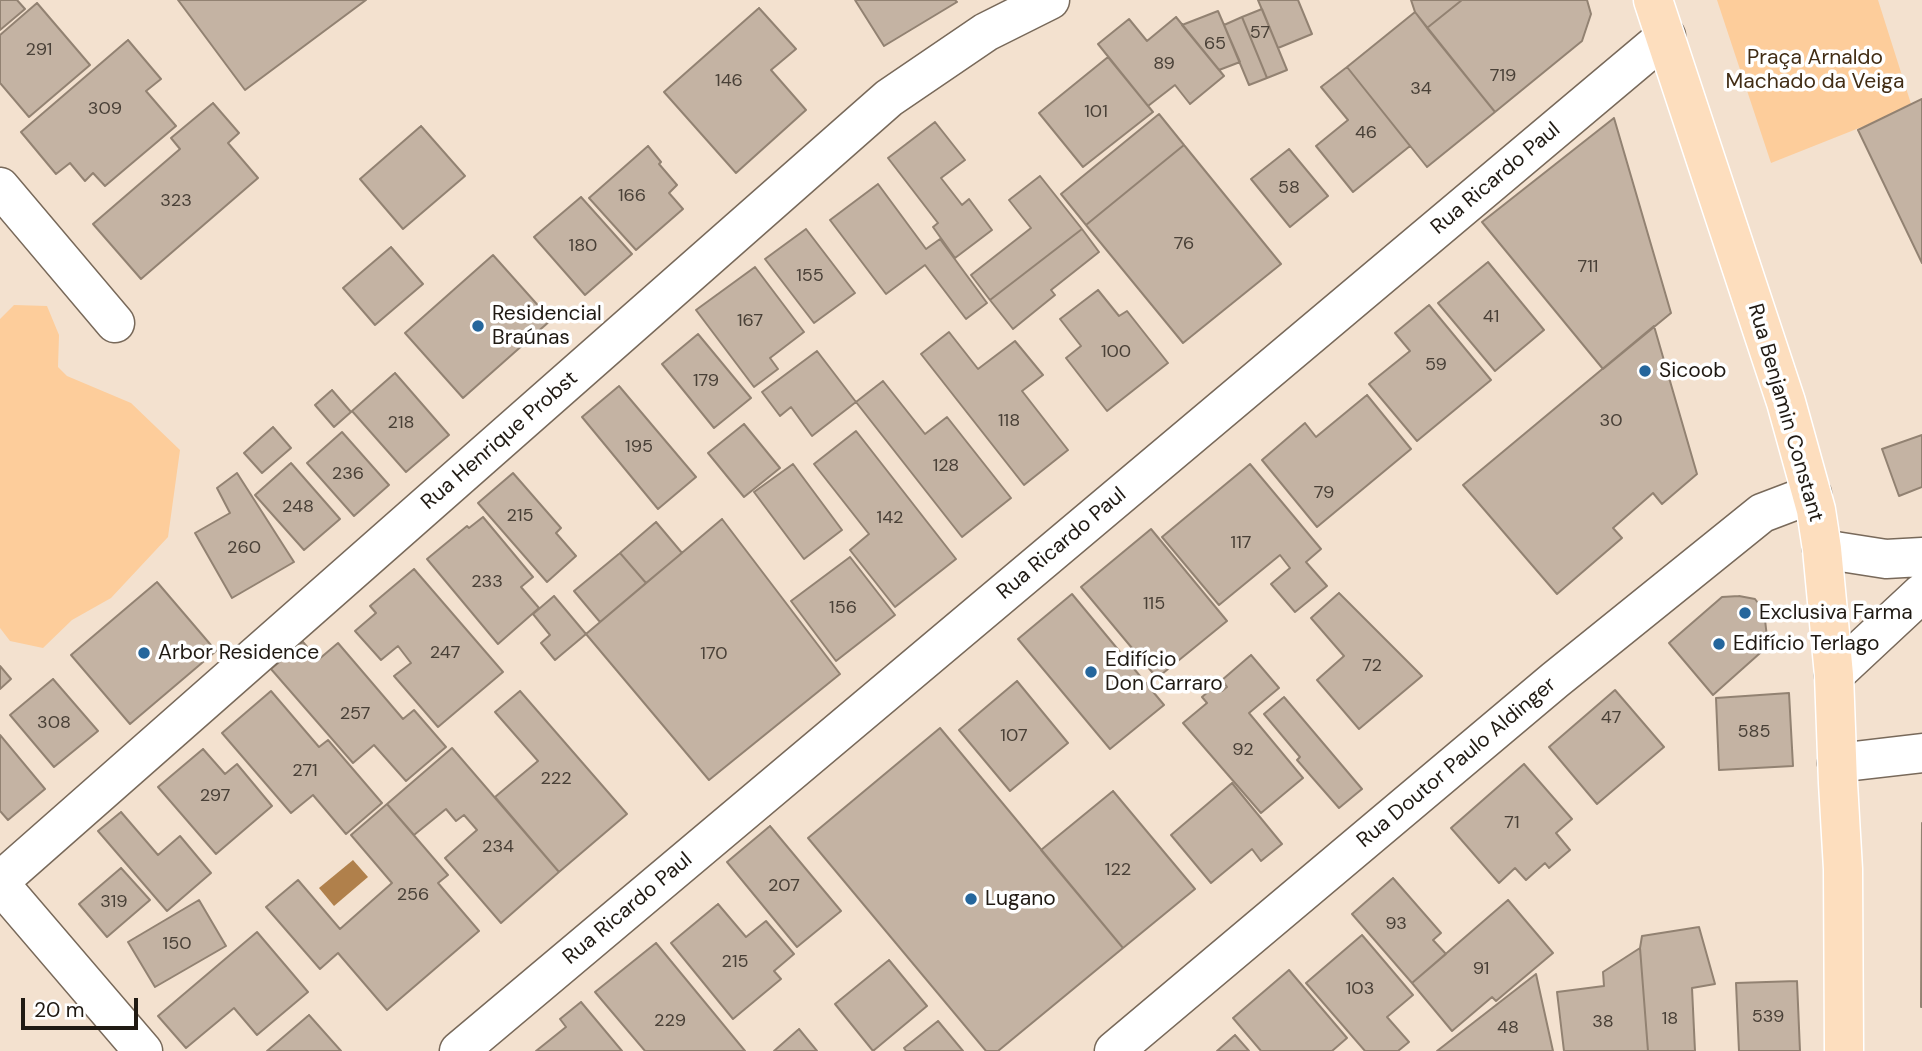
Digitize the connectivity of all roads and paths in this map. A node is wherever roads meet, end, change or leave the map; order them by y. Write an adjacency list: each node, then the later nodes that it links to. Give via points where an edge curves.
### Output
1 (1050, 0): 13 (street, Rua Henrique Probst, via 986,32 888,98)
2 (1653, 0): 3 (main road, Rua Benjamin Constant)
3 (1666, 36): 6 (main road, Rua Benjamin Constant); 15 (street, Rua Ricardo Paul)
4 (0, 187): 5 (street)
5 (115, 323)
6 (1812, 494): 7 (main road, Rua Benjamin Constant); 16 (street, Rua Doutor Paulo Aldinger, via 1762,513 1555,680)
7 (1822, 549): 8 (street, via 1886,559); 10 (main road, Rua Benjamin Constant)
8 (1922, 557)
9 (1922, 593): 10 (street)
10 (1834, 674): 12 (main road, Rua Benjamin Constant)
11 (1922, 753): 12 (street)
12 (1837, 763): 17 (main road, Rua Benjamin Constant)
13 (0, 882): 14 (street)
14 (143, 1051)
15 (459, 1051)
16 (1114, 1051)
17 (1844, 1051)

